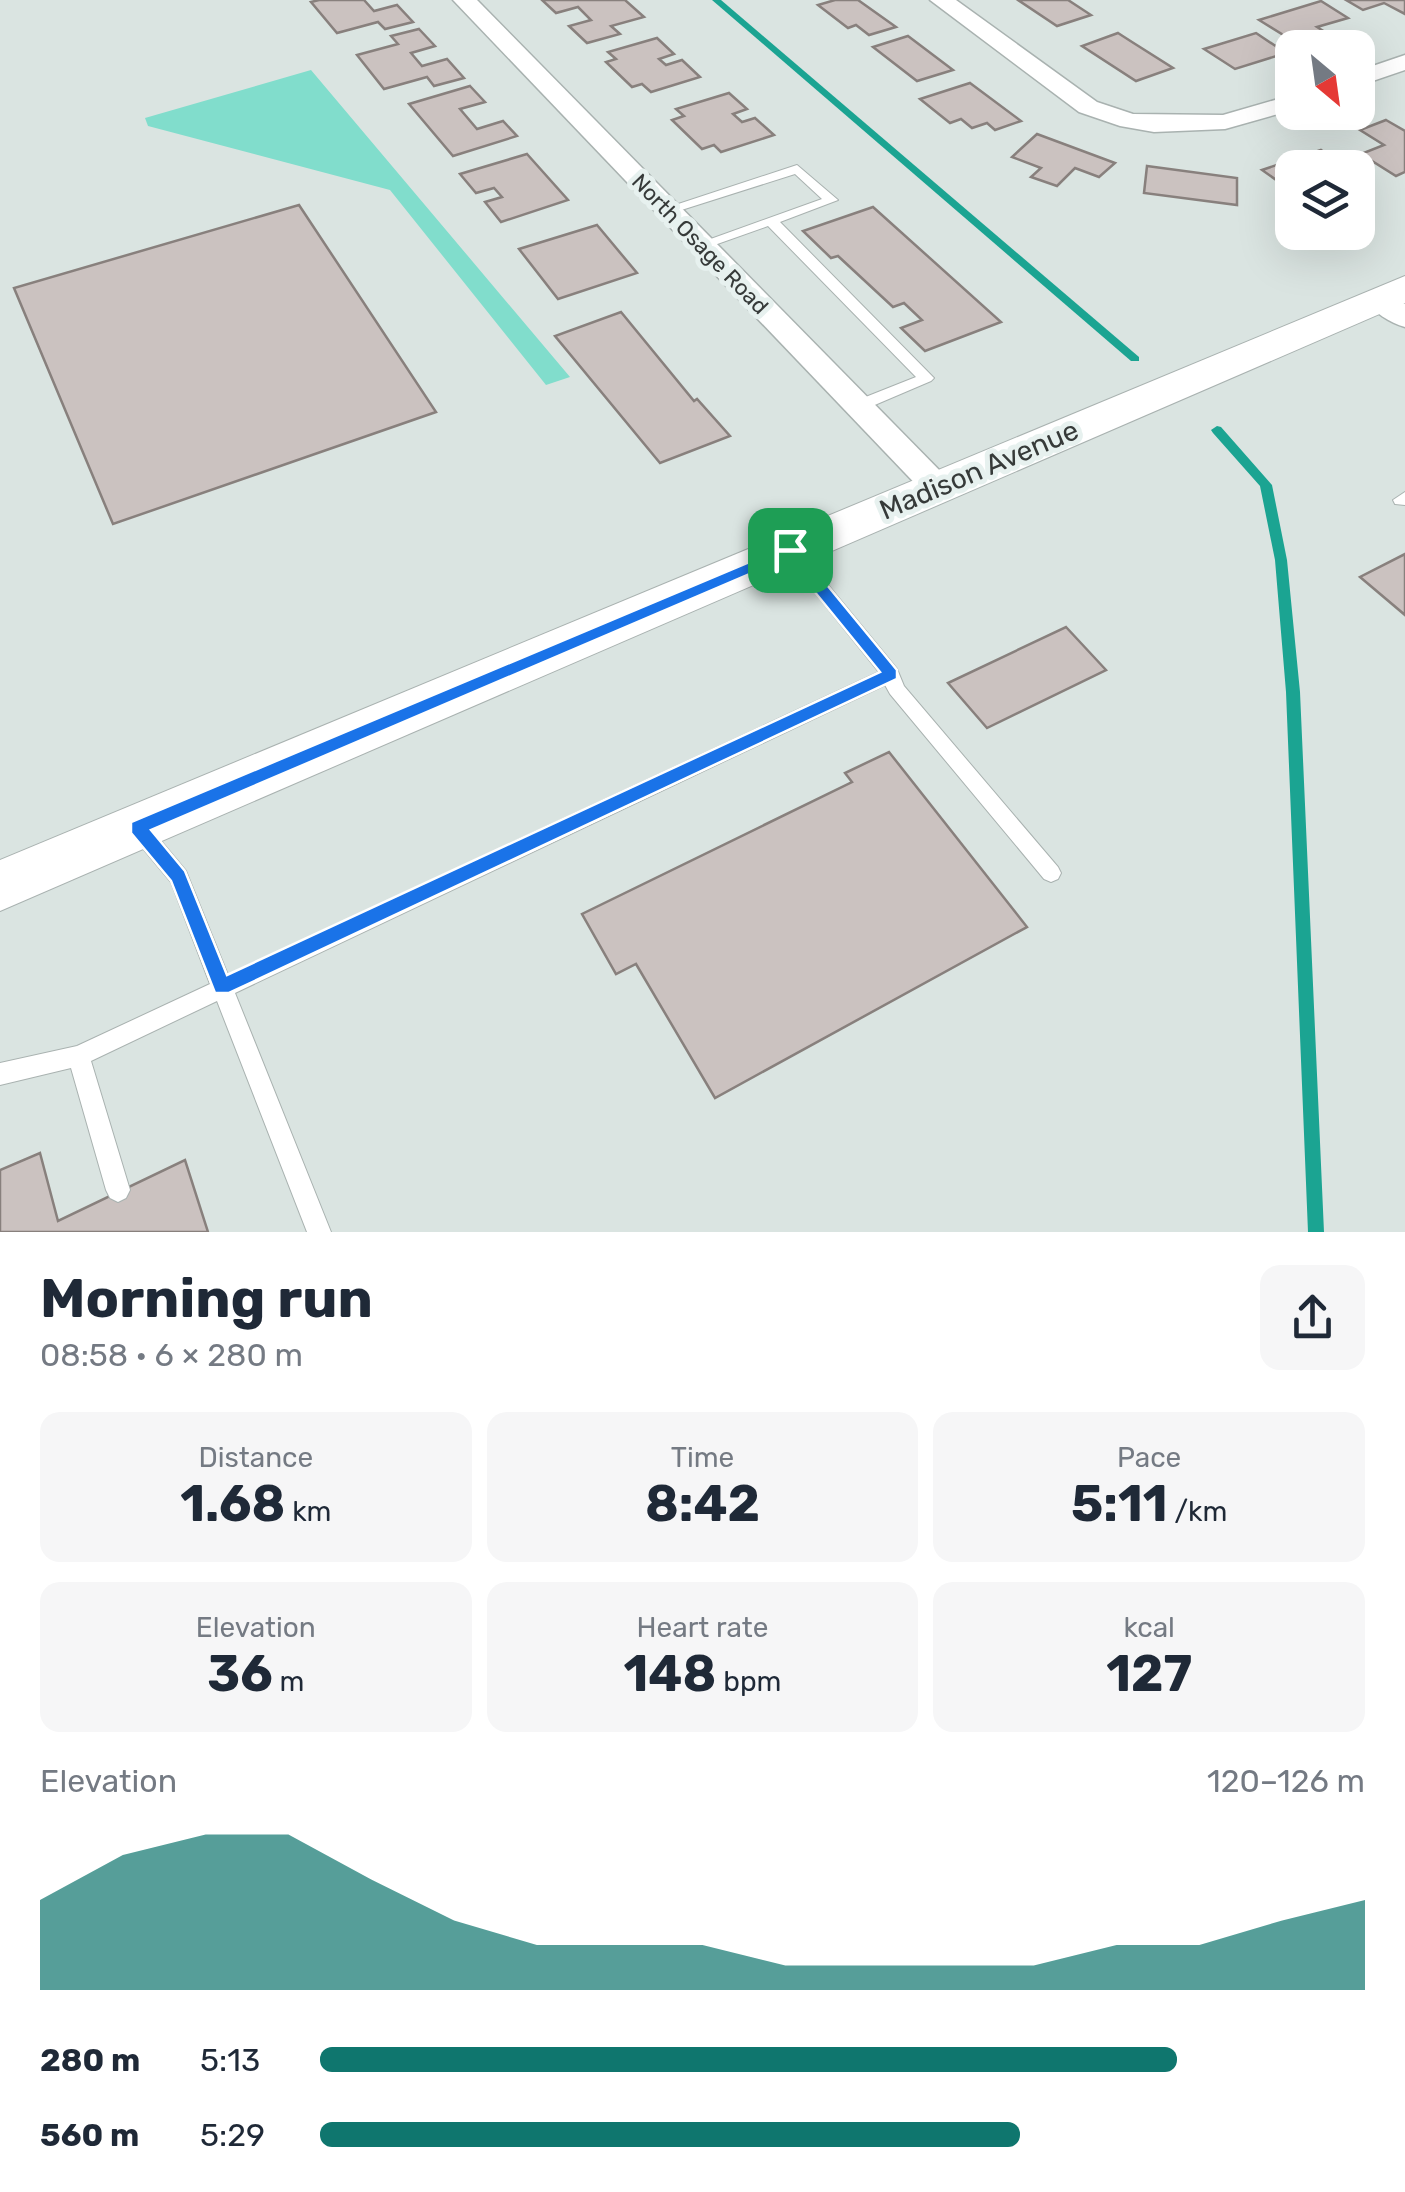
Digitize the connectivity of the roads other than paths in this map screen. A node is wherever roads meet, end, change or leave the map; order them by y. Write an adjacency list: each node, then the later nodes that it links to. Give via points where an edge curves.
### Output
1 (464, 0): 6 (street, North Osage Road)
2 (941, 0): 5 (street, via 1088,106 1129,121 1224,122)
3 (1405, 62): 4 (street)
4 (1375, 73)
5 (1275, 107)
6 (667, 210): 7 (lane, via 797,169 831,200); 8 (street, North Osage Road)
7 (770, 220): 8 (lane); 10 (lane, via 926,378)
8 (701, 245): 10 (street, North Osage Road)
9 (1396, 302): 11 (main road, Madison Avenue)
10 (858, 406): 11 (street, North Osage Road)
11 (937, 488): 12 (main road, Madison Avenue)
12 (790, 550): 13 (lane); 14 (main road, Madison Avenue)
13 (892, 674): 15 (lane, via 896,689); 17 (lane)
14 (138, 827): 16 (main road, Madison Avenue); 17 (lane, via 178,877)
15 (1051, 873)
16 (0, 886)
17 (222, 987): 18 (lane); 21 (lane)
18 (78, 1056): 19 (lane); 20 (lane)
19 (0, 1074)
20 (118, 1190)
21 (319, 1232)

